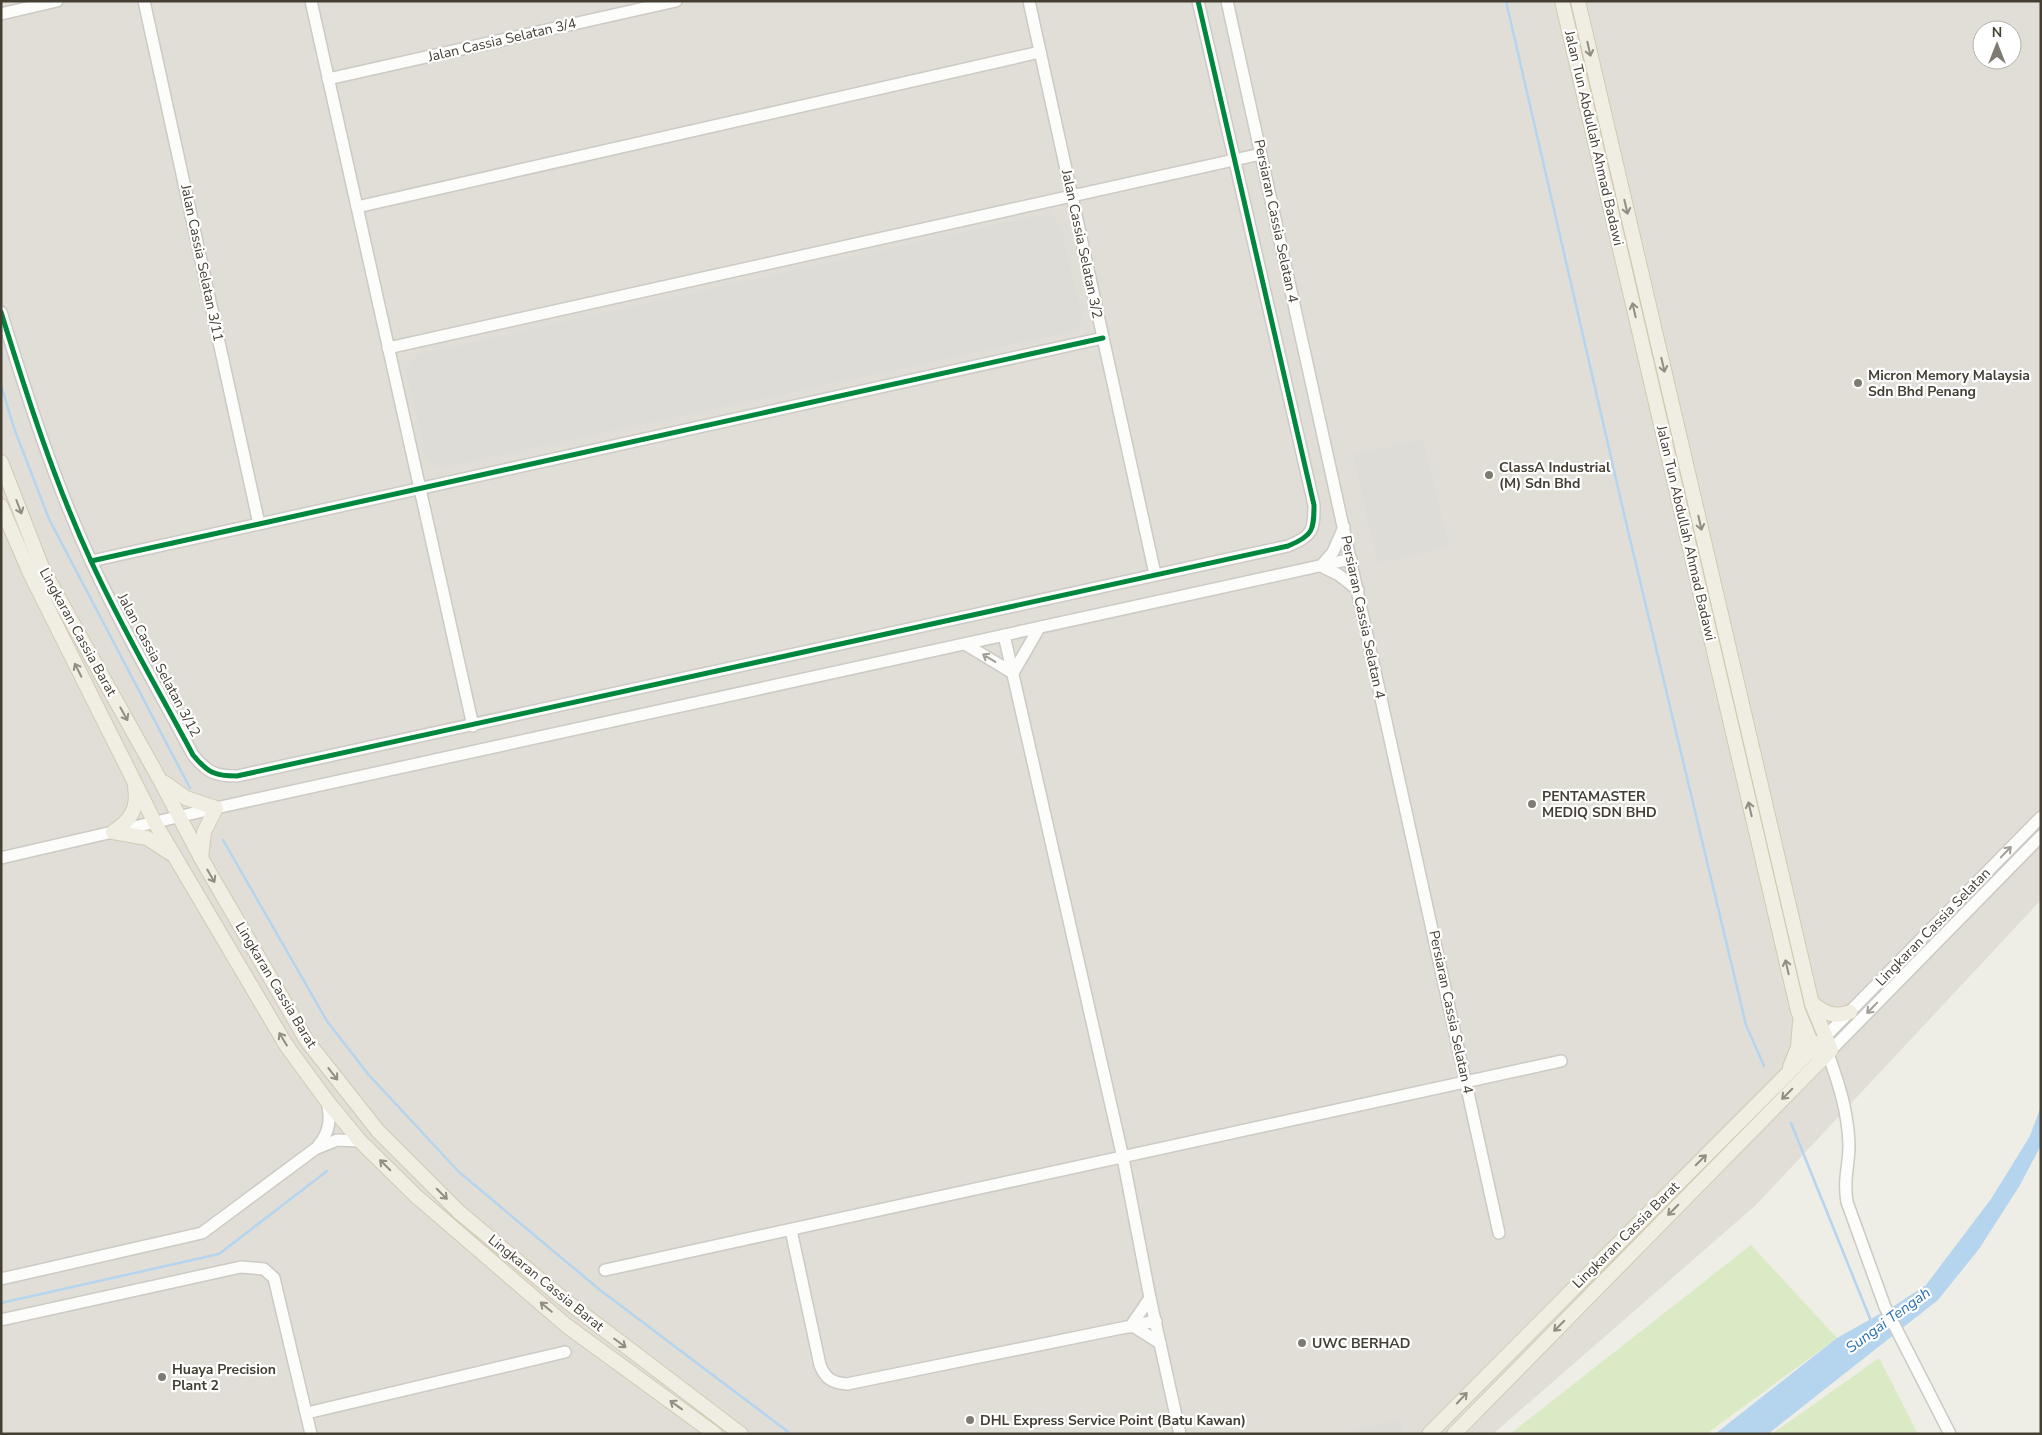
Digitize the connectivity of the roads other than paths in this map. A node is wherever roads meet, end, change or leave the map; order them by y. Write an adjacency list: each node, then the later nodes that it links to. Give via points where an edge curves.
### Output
1 (57, 1): 10 (street)
2 (144, 1): 23 (street, Jalan Cassia Selatan 3/11)
3 (311, 1): 12 (street)
4 (676, 1): 12 (street, Jalan Cassia Selatan 3/4)
5 (1029, 1): 11 (street, Jalan Cassia Selatan 3/2)
6 (1198, 1): 14 (street, Jalan Cassia Selatan 3/12)
7 (1228, 1): 13 (street, Persiaran Cassia Selatan 4)
8 (1562, 1): 34 (main road, Jalan Tun Abdullah Ahmad Badawi, one-way to 8)
9 (1578, 1): 35 (main road, Jalan Tun Abdullah Ahmad Badawi, one-way to 35)
10 (1, 14)
11 (1040, 52): 15 (street, Jalan Cassia Selatan 3/2); 16 (street)
12 (328, 79): 16 (street)
13 (1261, 154): 14 (street); 24 (street, Persiaran Cassia Selatan 4)
14 (1233, 160): 15 (street); 28 (street, Jalan Cassia Selatan 3/12, via 1314,505 1314,527 1304,540 1288,546)
15 (1072, 196): 18 (street, Jalan Cassia Selatan 3/2); 19 (street)
16 (357, 207): 19 (street)
17 (1, 312): 26 (street, Jalan Cassia Selatan 3/12, via 57,478)
18 (1103, 338): 21 (street); 28 (street, Jalan Cassia Selatan 3/2)
19 (388, 348): 21 (street)
20 (1, 462): 37 (main road, Lingkaran Cassia Barat, one-way to 37, via 43,570)
21 (420, 489): 23 (street); 36 (street)
22 (1, 506): 38 (main road, Lingkaran Cassia Barat, one-way to 22, via 30,573)
23 (259, 524): 26 (street)
24 (1344, 527): 25 (street, Persiaran Cassia Selatan 4); 27 (street, via 1333,552)
25 (1351, 559): 27 (street); 29 (street, Persiaran Cassia Selatan 4)
26 (91, 562): 36 (street, Jalan Cassia Selatan 3/12, via 193,755 204,769 220,776 237,776)
27 (1320, 566): 29 (street, via 1339,575); 30 (street)
28 (1155, 574): 36 (street, Jalan Cassia Selatan 3/12)
29 (1358, 590): 56 (street, Persiaran Cassia Selatan 4)
30 (1039, 628): 31 (street); 33 (street)
31 (1004, 635): 32 (street); 33 (street)
32 (965, 644): 33 (street, one-way to 32); 39 (street)
33 (1013, 672): 60 (street)
34 (1724, 697): 35 (main road, via 1732,703); 50 (main road, Jalan Tun Abdullah Ahmad Badawi, one-way to 34)
35 (1741, 697): 48 (main road, Jalan Tun Abdullah Ahmad Badawi)
36 (473, 726)
37 (160, 780): 39 (main road, via 186,798); 41 (main road, Lingkaran Cassia Barat)
38 (134, 783): 42 (main road, Lingkaran Cassia Barat); 43 (main road, via 137,797 134,812 126,824)
39 (216, 808): 41 (street); 47 (main road, via 204,832)
40 (2041, 816): 49 (street, Lingkaran Cassia Selatan, one-way to 40)
41 (180, 818): 42 (street); 47 (main road, Lingkaran Cassia Barat)
42 (155, 823): 43 (street); 45 (main road, Lingkaran Cassia Barat)
43 (113, 832): 45 (main road, via 147,838); 46 (street)
44 (2041, 836): 53 (street, Lingkaran Cassia Selatan, one-way to 53)
45 (175, 857): 57 (main road, Lingkaran Cassia Barat, one-way to 45, via 286,1045)
46 (1, 858)
47 (200, 858): 74 (main road, Lingkaran Cassia Barat, one-way to 74, via 307,1042 378,1130 459,1212 561,1297)
48 (1812, 1003): 49 (main road, via 1832,1015); 51 (main road, Jalan Tun Abdullah Ahmad Badawi)
49 (1850, 1012): 51 (street, Lingkaran Cassia Selatan)
50 (1799, 1015): 52 (main road, Jalan Tun Abdullah Ahmad Badawi); 55 (main road, via 1799,1038)
51 (1824, 1037): 52 (main road, Lingkaran Cassia Barat); 53 (main road, Jalan Tun Abdullah Ahmad Badawi)
52 (1813, 1047): 53 (main road, Jalan Tun Abdullah Ahmad Badawi); 55 (main road, Lingkaran Cassia Barat)
53 (1827, 1055): 77 (main road, Lingkaran Cassia Barat, one-way to 77); 78 (street, via 1843,1095 1849,1147 1844,1184 1848,1202 1885,1307)
54 (1561, 1061): 56 (street)
55 (1788, 1072): 76 (main road, Lingkaran Cassia Barat, one-way to 55)
56 (1466, 1082): 60 (street); 62 (street, Persiaran Cassia Selatan 4)
57 (327, 1101): 58 (main road, Lingkaran Cassia Barat); 59 (street, via 329,1127)
58 (360, 1140): 59 (street, via 337,1140); 73 (main road, Lingkaran Cassia Barat, one-way to 58, via 567,1326 416,1196)
59 (315, 1149): 64 (street, via 202,1233)
60 (1123, 1158): 61 (street); 65 (street)
61 (791, 1230): 63 (street); 68 (street, via 820,1365 823,1374 837,1384)
62 (1499, 1232)
63 (606, 1270)
64 (1, 1279)
65 (1150, 1298): 67 (street); 68 (street)
66 (1, 1320): 71 (street, via 241,1267 264,1269 274,1278)
67 (1156, 1322): 68 (street); 69 (street)
68 (1132, 1327): 69 (street)
69 (1160, 1343): 75 (street)
70 (564, 1352): 71 (street)
71 (306, 1413): 72 (street)
72 (311, 1434)
73 (715, 1434)
74 (741, 1434)
75 (1180, 1434)
76 (1429, 1434)
77 (1454, 1434)
78 (1950, 1434)

